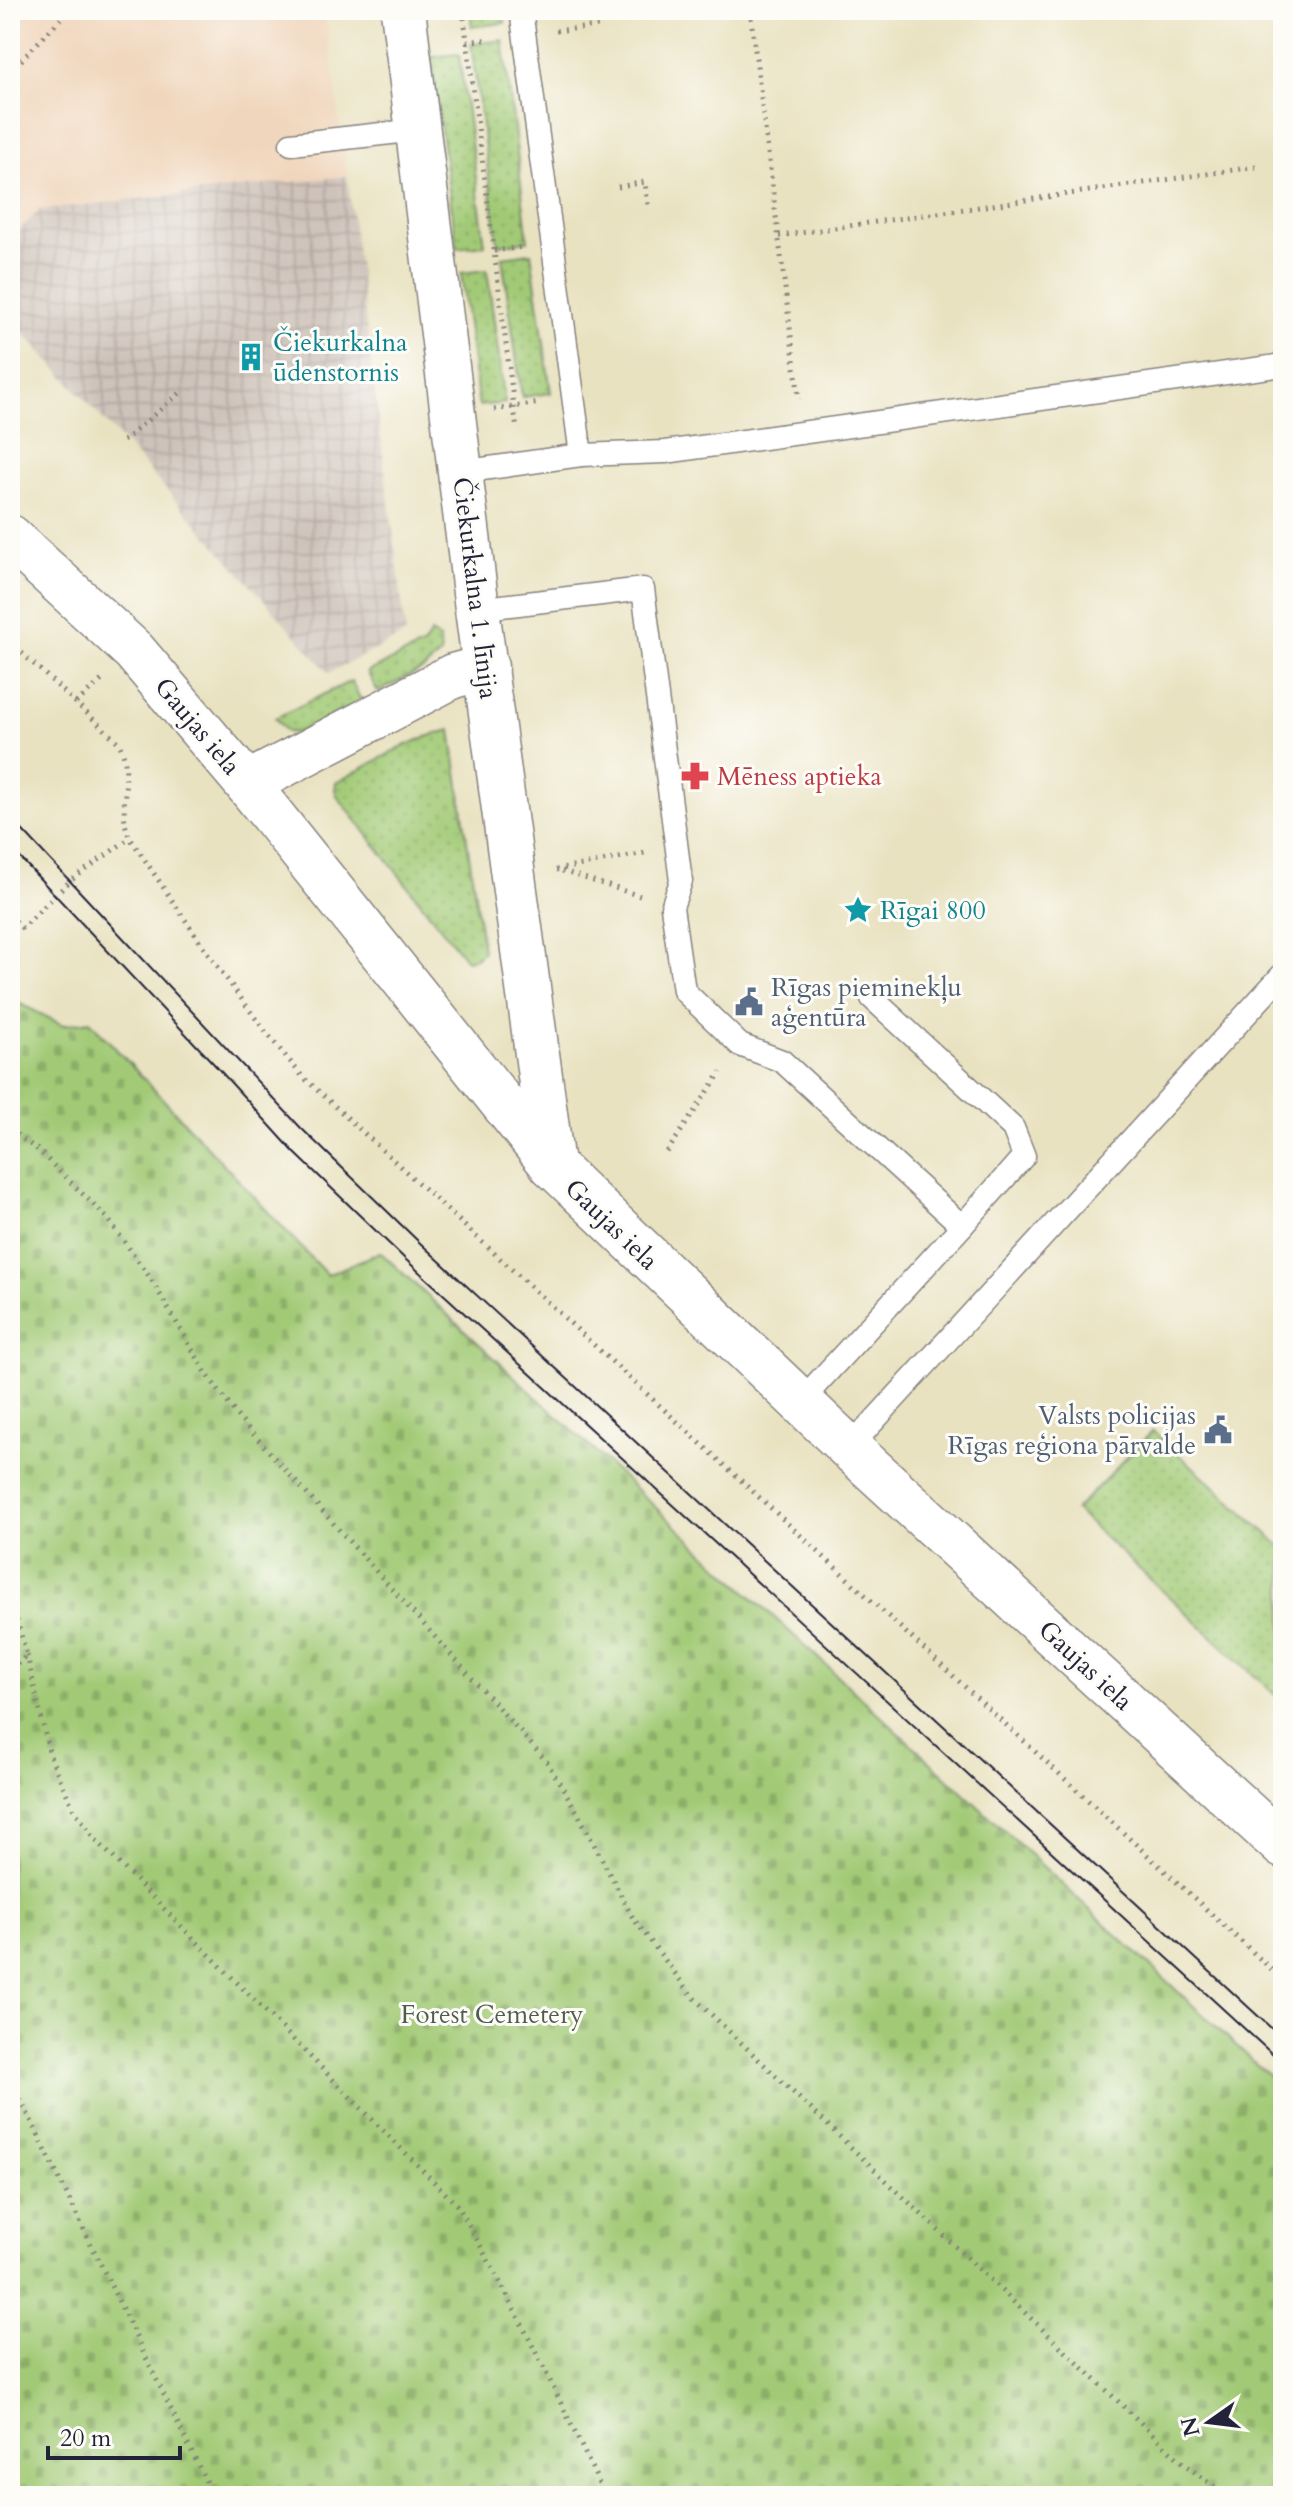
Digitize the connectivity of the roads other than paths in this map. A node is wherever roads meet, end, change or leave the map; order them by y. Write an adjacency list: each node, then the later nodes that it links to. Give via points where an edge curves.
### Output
1 (403, 10): 3 (street, Čiekurkalna 1. līnija)
2 (521, 10): 6 (lane)
3 (418, 130): 4 (lane); 7 (street, Čiekurkalna 1. līnija)
4 (291, 144)
5 (1283, 365): 6 (lane, via 665,452)
6 (581, 455): 7 (lane)
7 (461, 472): 9 (street, Čiekurkalna 1. līnija)
8 (10, 537): 11 (street, Gaujas iela, via 134,651)
9 (477, 609): 10 (street, Čiekurkalna 1. līnija); 15 (lane, via 643,589 681,881 672,907 684,991 740,1045 782,1061)
10 (486, 667): 11 (street, via 453,676); 14 (street, Čiekurkalna 1. līnija)
11 (247, 784): 14 (street, Gaujas iela)
12 (1283, 974): 17 (lane)
13 (872, 998): 15 (lane, via 1013,1128 1024,1156)
14 (552, 1165): 16 (street, Gaujas iela)
15 (962, 1226): 16 (lane)
16 (800, 1402): 17 (street, Gaujas iela)
17 (849, 1448): 18 (street, Gaujas iela)
18 (1283, 1846)

